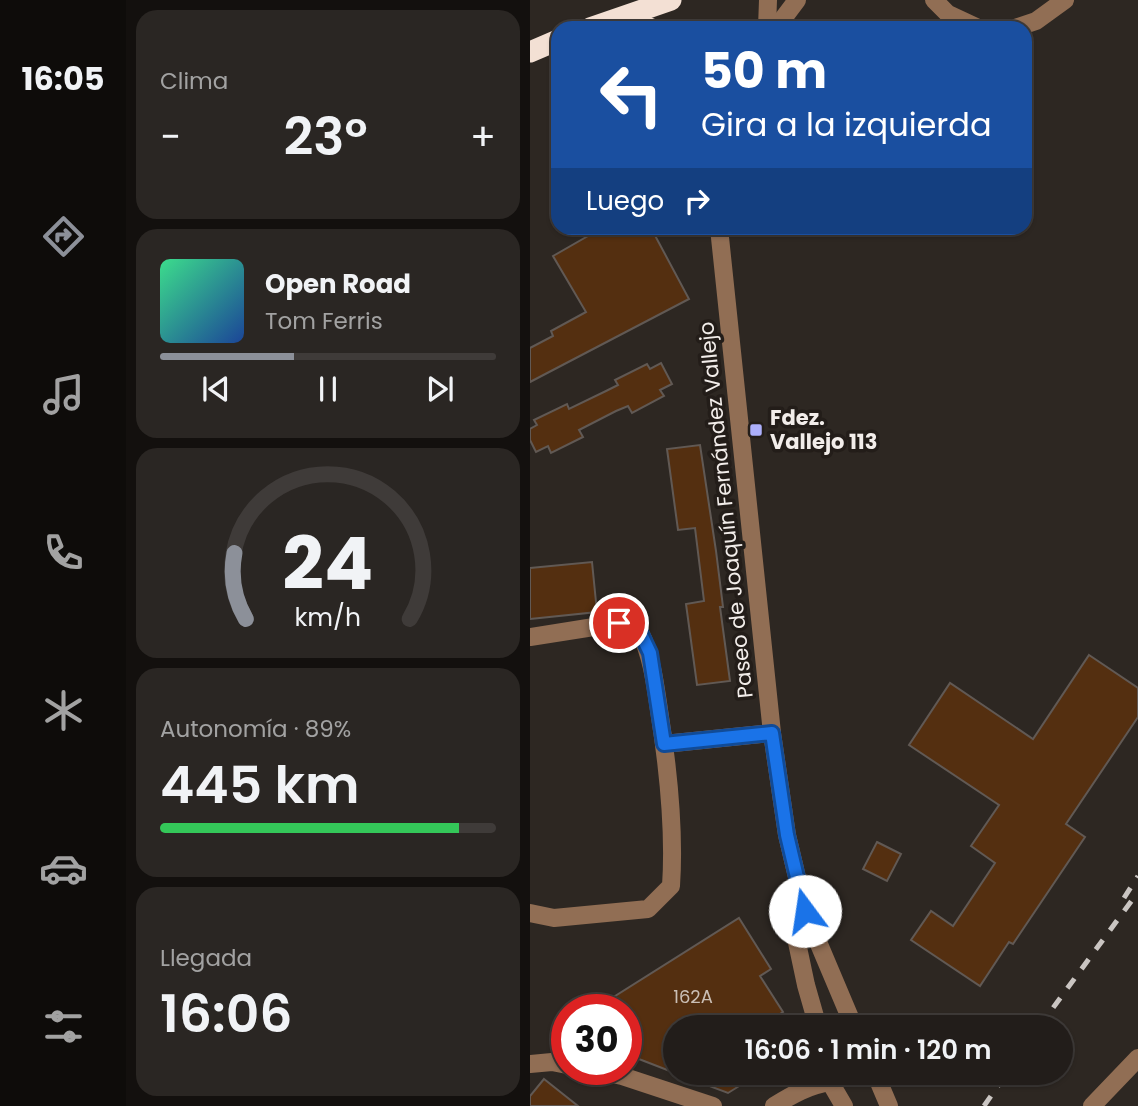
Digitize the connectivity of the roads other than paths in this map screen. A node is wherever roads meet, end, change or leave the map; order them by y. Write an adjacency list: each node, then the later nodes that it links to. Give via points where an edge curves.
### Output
1 (671, 0): 6 (highway)
2 (768, 0): 7 (street)
3 (797, 0): 8 (street)
4 (934, 0): 9 (street)
5 (1066, 0): 10 (street)
6 (610, 21)
7 (767, 21)
8 (781, 21)
9 (958, 21)
10 (1032, 22)
11 (551, 43): 12 (highway)
12 (530, 51)
13 (720, 235): 15 (street, Paseo de Joaquín Fernández Vallejo)
14 (530, 637): 16 (street, via 619,623 640,632 650,653)
15 (772, 733): 16 (street); 17 (street, Paseo de Joaquín Fernández Vallejo, via 787,835)
16 (664, 744): 18 (street, via 674,856 671,886 648,909 554,918)
17 (805, 911): 19 (street, via 792,919); 20 (street, Paseo de Joaquín Fernández Vallejo)
18 (530, 913)
19 (815, 1015)
20 (849, 1015)
21 (1138, 1058): 30 (street)
22 (551, 1062): 23 (street)
23 (530, 1064)
24 (642, 1083): 27 (street)
25 (812, 1085): 28 (street)
26 (834, 1085): 29 (street)
27 (713, 1106)
28 (774, 1106)
29 (844, 1106)
30 (1092, 1106)

